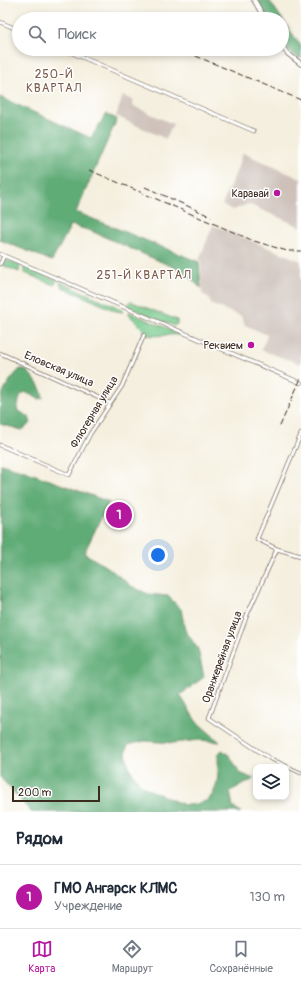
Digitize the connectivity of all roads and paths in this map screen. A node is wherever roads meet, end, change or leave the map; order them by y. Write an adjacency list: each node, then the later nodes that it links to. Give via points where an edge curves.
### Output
1 (254, 0): 2 (street)
2 (261, 12)
3 (0, 22): 4 (street)
4 (12, 27)
5 (289, 55): 7 (street)
6 (79, 56): 8 (street)
7 (301, 64)
8 (254, 131)
9 (0, 254): 10 (street)
10 (4, 256): 11 (street); 14 (street)
11 (0, 264)
12 (144, 335): 15 (street, Флюгерная улица, via 122,386)
13 (0, 354): 15 (street, Еловская улица)
14 (301, 383)
15 (110, 403): 17 (street, Флюгерная улица, via 90,434 69,475)
16 (301, 434): 18 (street, via 257,539)
17 (0, 445)
18 (277, 549): 19 (street); 20 (street, Оранжерейная улица, via 246,615 209,718 269,758)
19 (301, 556)
20 (301, 773)

